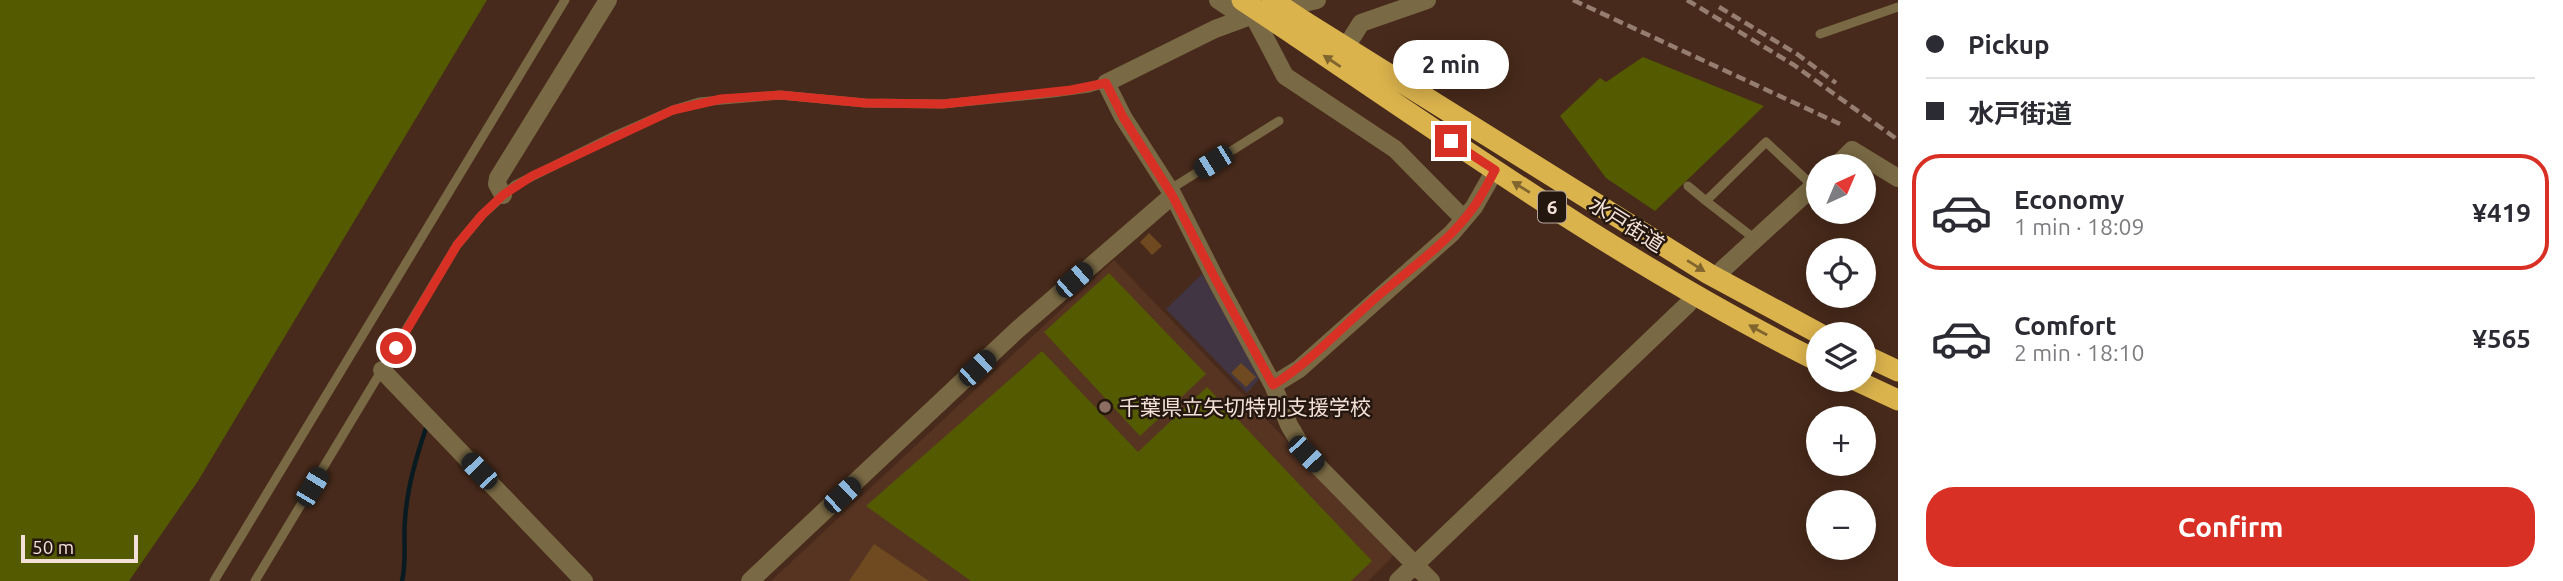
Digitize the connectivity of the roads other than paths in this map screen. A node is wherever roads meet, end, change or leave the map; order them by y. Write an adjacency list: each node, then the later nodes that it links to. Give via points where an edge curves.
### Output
1 (565, 0): 35 (lane)
2 (608, 0): 20 (street, via 498,178)
3 (1218, 0): 7 (street)
4 (1272, 0): 8 (highway, 水戸街道 / 6, bridge)
5 (1427, 0): 10 (street, via 1362,23)
6 (1898, 7): 9 (lane)
7 (1246, 11): 8 (highway, 水戸街道 / 6, bridge); 8 (street); 11 (street); 22 (street, via 1285,76 1395,149)
8 (1305, 12): 10 (highway, 水戸街道 / 6); 14 (highway, 水戸街道 / 6, one-way to 8)
9 (1820, 34)
10 (1346, 47): 26 (highway, 水戸街道 / 6, one-way to 26, via 1709,274)
11 (1106, 83): 18 (street); 20 (lane, via 943,104 780,95 699,102 614,136)
12 (1279, 121): 18 (lane)
13 (1876, 165): 16 (street)
14 (1495, 170): 27 (highway, 水戸街道 / 6, one-way to 14, via 1699,298); 31 (street, via 1474,207 1452,233 1299,369)
15 (1806, 176): 21 (lane, via 1766,142)
16 (1898, 178)
17 (1688, 186): 21 (lane)
18 (1171, 192): 31 (street); 38 (street)
19 (1806, 193): 23 (street)
20 (503, 195): 29 (lane, via 457,245)
21 (1706, 201): 23 (lane)
22 (1457, 212)
23 (1755, 239): 24 (street)
24 (1723, 270)
25 (1688, 304): 34 (street)
26 (1806, 326)
27 (1806, 355)
28 (1876, 361): 30 (highway)
29 (382, 370): 36 (lane); 37 (street)
30 (1898, 371)
31 (1273, 385): 34 (street, via 1306,454)
32 (1876, 390): 33 (highway)
33 (1898, 400)
34 (1415, 565): 39 (street); 40 (street)
35 (214, 581)
36 (255, 581)
37 (584, 581)
38 (750, 581)
39 (1398, 581)
40 (1431, 581)

